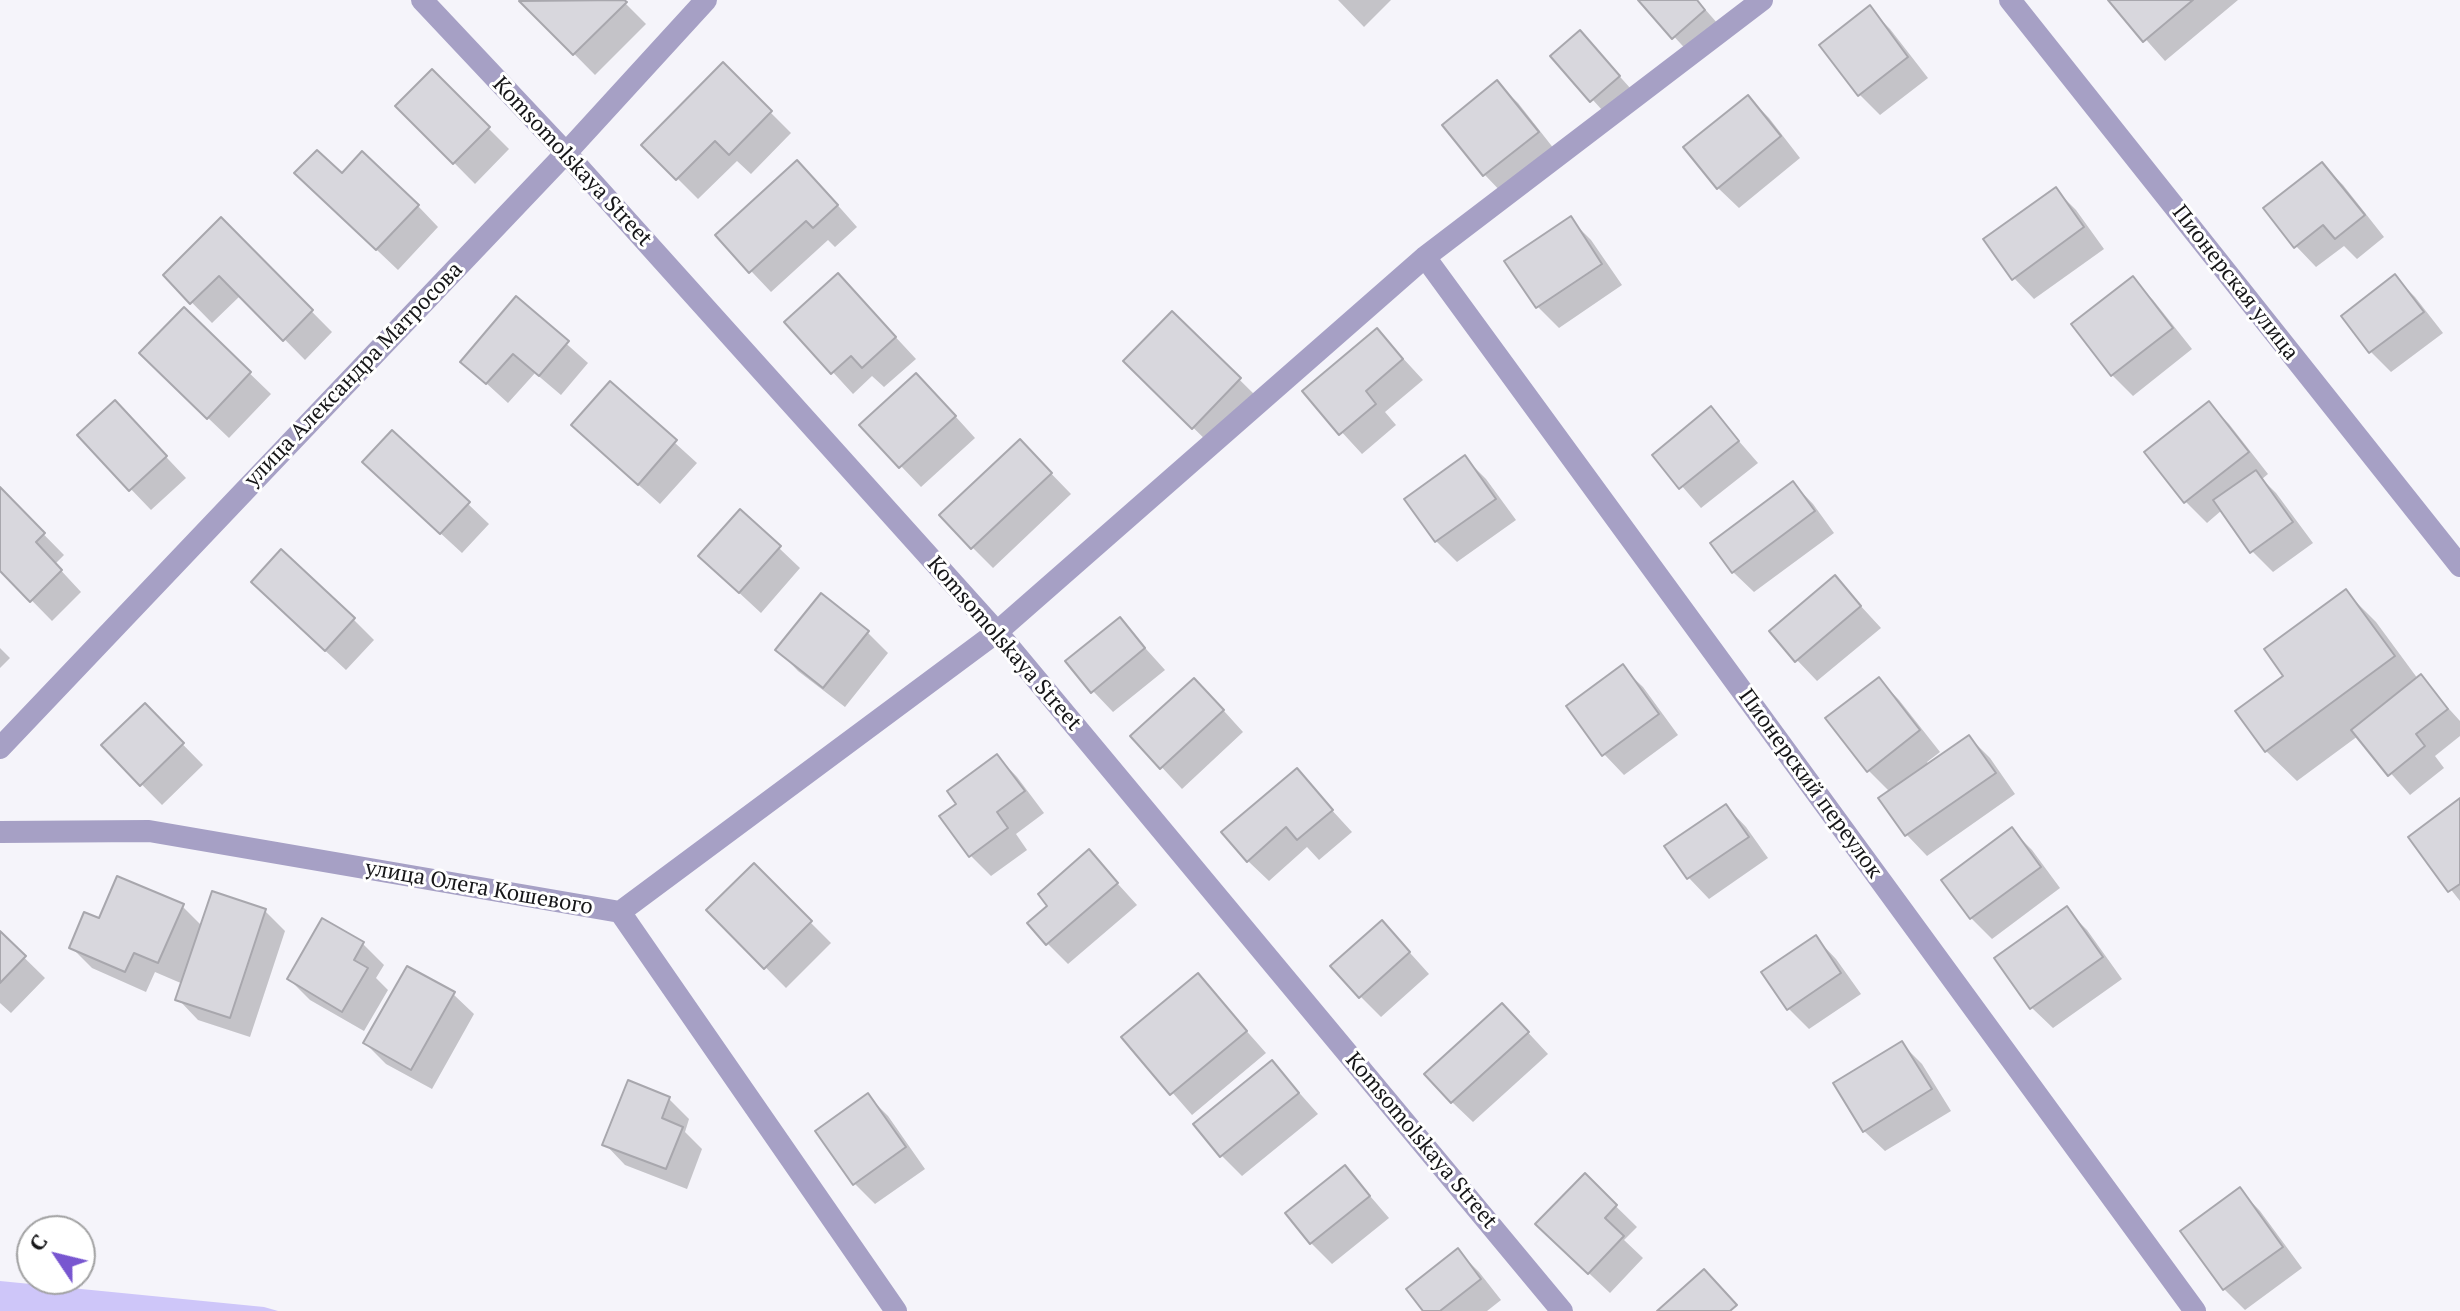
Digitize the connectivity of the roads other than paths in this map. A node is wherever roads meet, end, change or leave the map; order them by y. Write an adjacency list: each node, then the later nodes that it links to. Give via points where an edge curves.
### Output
1 (422, 0): 5 (street, Komsomolskaya Street)
2 (706, 0): 5 (street, улица Александра Матросова)
3 (1762, 0): 6 (street)
4 (2010, 0): 7 (street, Пионерская улица)
5 (566, 153): 8 (street, Komsomolskaya Street); 9 (street, улица Александра Матросова)
6 (1425, 257): 8 (street); 14 (street, Пионерский переулок)
7 (2460, 566)
8 (997, 632): 11 (street); 13 (street, Komsomolskaya Street)
9 (0, 748)
10 (0, 832): 11 (street, улица Олега Кошевого, via 149,831)
11 (620, 912): 12 (street, улица Олега Кошевого)
12 (896, 1311)
13 (1562, 1311)
14 (2195, 1311)

